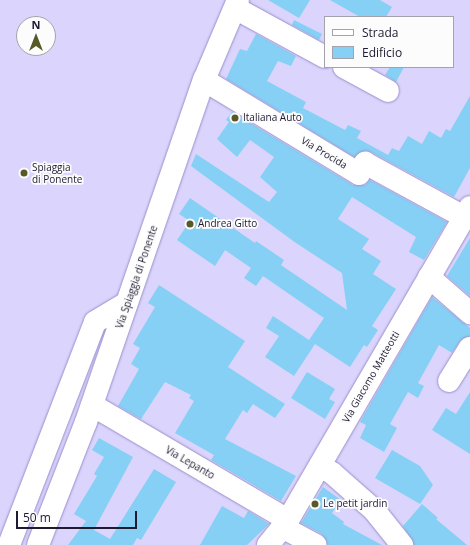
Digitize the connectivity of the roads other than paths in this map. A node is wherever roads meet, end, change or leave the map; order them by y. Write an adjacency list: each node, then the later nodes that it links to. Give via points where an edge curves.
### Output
1 (237, 4): 2 (street, Via Spiaggia di Ponente); 4 (street, Via Spiaggia di Ponente)
2 (324, 56)
3 (346, 68): 5 (street)
4 (204, 80): 6 (street, Via Procida, via 359,174 365,164); 8 (street, Via Spiaggia di Ponente)
5 (388, 91)
6 (465, 221): 7 (street, Via Giacomo Matteotti)
7 (429, 277): 9 (street); 13 (street, Via Giacomo Matteotti)
8 (127, 303): 12 (street, Via Spiaggia di Ponente); 15 (street, via 95,322)
9 (470, 313)
10 (470, 348): 11 (street)
11 (449, 382)
12 (92, 405): 14 (street, Via Lepanto); 16 (street, Via Spiaggia di Ponente)
13 (317, 470): 14 (street, Via Giacomo Matteotti); 19 (street, via 368,516); 20 (street, via 332,473 374,510)
14 (285, 523): 17 (street, Via Giacomo Matteotti); 18 (street, Via Lepanto)
15 (9, 545)
16 (38, 545)
17 (268, 545)
18 (316, 545)
19 (393, 545)
20 (402, 545)

